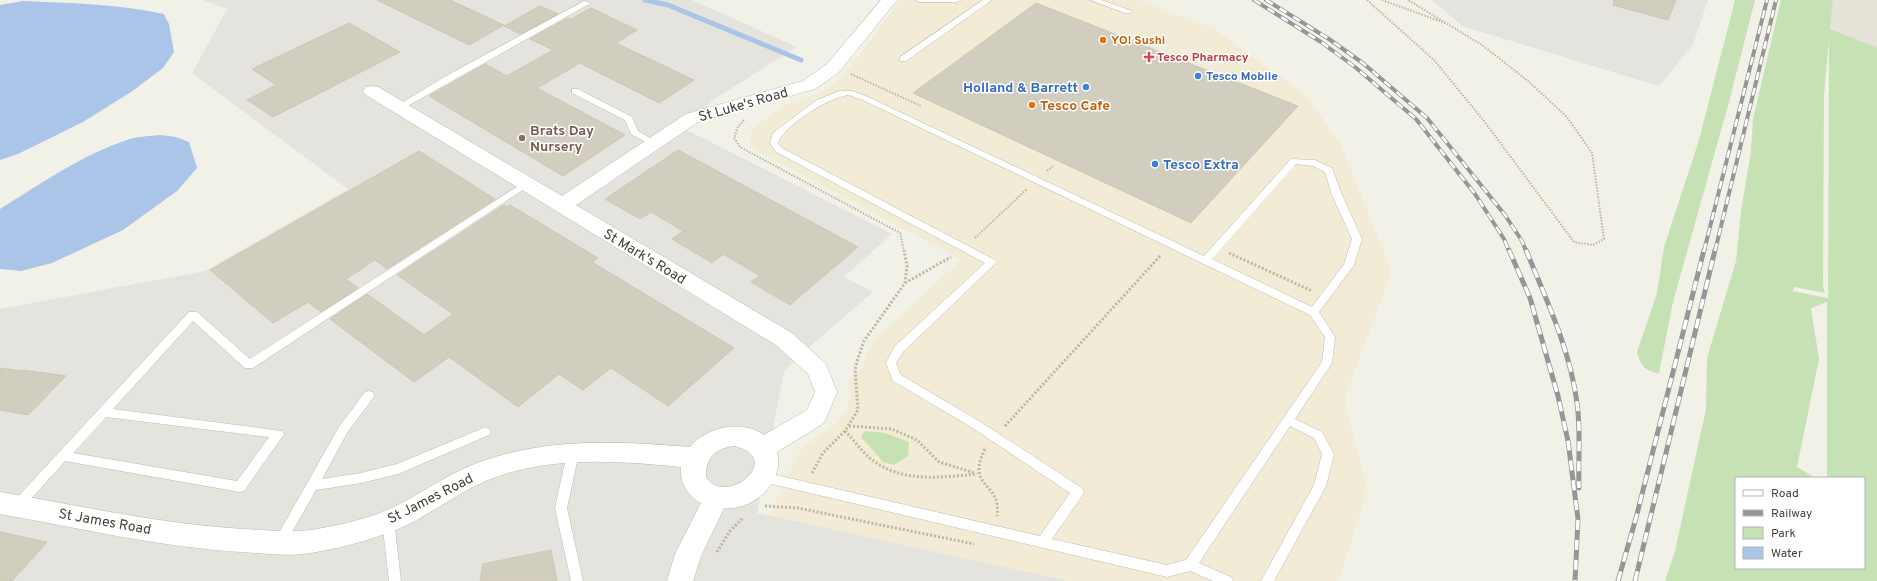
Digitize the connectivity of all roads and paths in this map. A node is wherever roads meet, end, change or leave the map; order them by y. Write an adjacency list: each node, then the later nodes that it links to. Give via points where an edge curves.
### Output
1 (889, 0): 13 (street, St Luke's Road)
2 (919, 0): 3 (lane)
3 (957, 0)
4 (988, 0): 12 (lane)
5 (1094, 0): 10 (lane)
6 (1367, 0): 11 (path, via 1434,60 1484,121 1574,242 1593,245 1604,239 1592,153 1567,117 1528,81 1482,45)
7 (1382, 0): 11 (path)
8 (1408, 0): 11 (path)
9 (587, 3): 17 (lane)
10 (1128, 11)
11 (1451, 26)
12 (903, 59)
13 (838, 69): 16 (path); 19 (street, St Luke's Road, via 809,85 692,118)
14 (372, 91): 17 (street, St Mark's Road)
15 (575, 91): 19 (lane, via 629,119 634,132)
16 (921, 106)
17 (399, 107): 22 (street, St Mark's Road)
18 (746, 118): 28 (path, via 738,127 734,138 740,147 900,233 907,266)
19 (654, 143): 23 (street, St Luke's Road)
20 (1054, 165): 21 (path)
21 (1037, 180): 24 (lane); 26 (path); 26 (lane, via 861,96 849,93 825,99 776,135 774,143 779,150)
22 (526, 184): 23 (street, St Mark's Road); 32 (lane, via 249,365 193,314)
23 (562, 206): 38 (street, St Mark's Road, via 784,339 818,370 826,392 816,416)
24 (1171, 244): 27 (lane); 37 (path)
25 (1217, 248): 27 (lane); 29 (path); 29 (lane, via 1294,161 1315,163 1329,170 1337,195 1358,239 1349,265)
26 (964, 249): 28 (path); 37 (lane, via 992,262 899,348 891,363 897,378)
27 (1206, 260): 30 (lane)
28 (905, 283): 34 (path, via 864,341 855,369 858,410)
29 (1325, 297): 30 (lane)
30 (1314, 312): 33 (lane, via 1330,337 1327,363)
31 (369, 395): 45 (lane, via 343,430)
32 (103, 412): 40 (lane); 40 (lane, via 278,434 240,487)
33 (1288, 420): 55 (lane); 60 (lane, via 1318,435 1328,454 1320,486)
34 (849, 426): 35 (path); 42 (path, via 892,429 917,440 939,462)
35 (845, 431): 42 (path, via 876,463 895,472 934,478); 43 (path, via 823,453)
36 (485, 432): 45 (lane, via 408,465 349,481)
37 (995, 437): 42 (path, via 978,460); 53 (lane, via 1078,492)
38 (763, 448): 41 (street, via 756,441 746,437 728,436 711,442); 44 (street, via 768,464)
39 (573, 453): 41 (street, St James Road, via 648,454); 50 (street, St James Road, via 538,456 489,469); 57 (lane, via 561,508)
40 (62, 456): 47 (lane)
41 (696, 458): 46 (street, via 692,477 704,493)
42 (977, 474): 51 (path, via 999,499 1000,509)
43 (811, 475)
44 (763, 478): 46 (street, via 751,491 739,496); 51 (lane)
45 (312, 485): 52 (lane)
46 (717, 498): 58 (street, via 688,554)
47 (8, 504): 52 (street, St James Road, via 208,540)
48 (762, 506): 51 (path, via 798,508 988,547)
49 (745, 516): 54 (path, via 730,531)
50 (388, 520): 52 (street, St James Road, via 342,535 297,544); 56 (lane)
51 (993, 529): 53 (lane)
52 (280, 542)
53 (1043, 542): 55 (lane, via 1167,570)
54 (716, 554)
55 (1190, 565): 59 (lane)
56 (395, 581)
57 (577, 581)
58 (680, 581)
59 (1227, 581)
60 (1267, 581)

